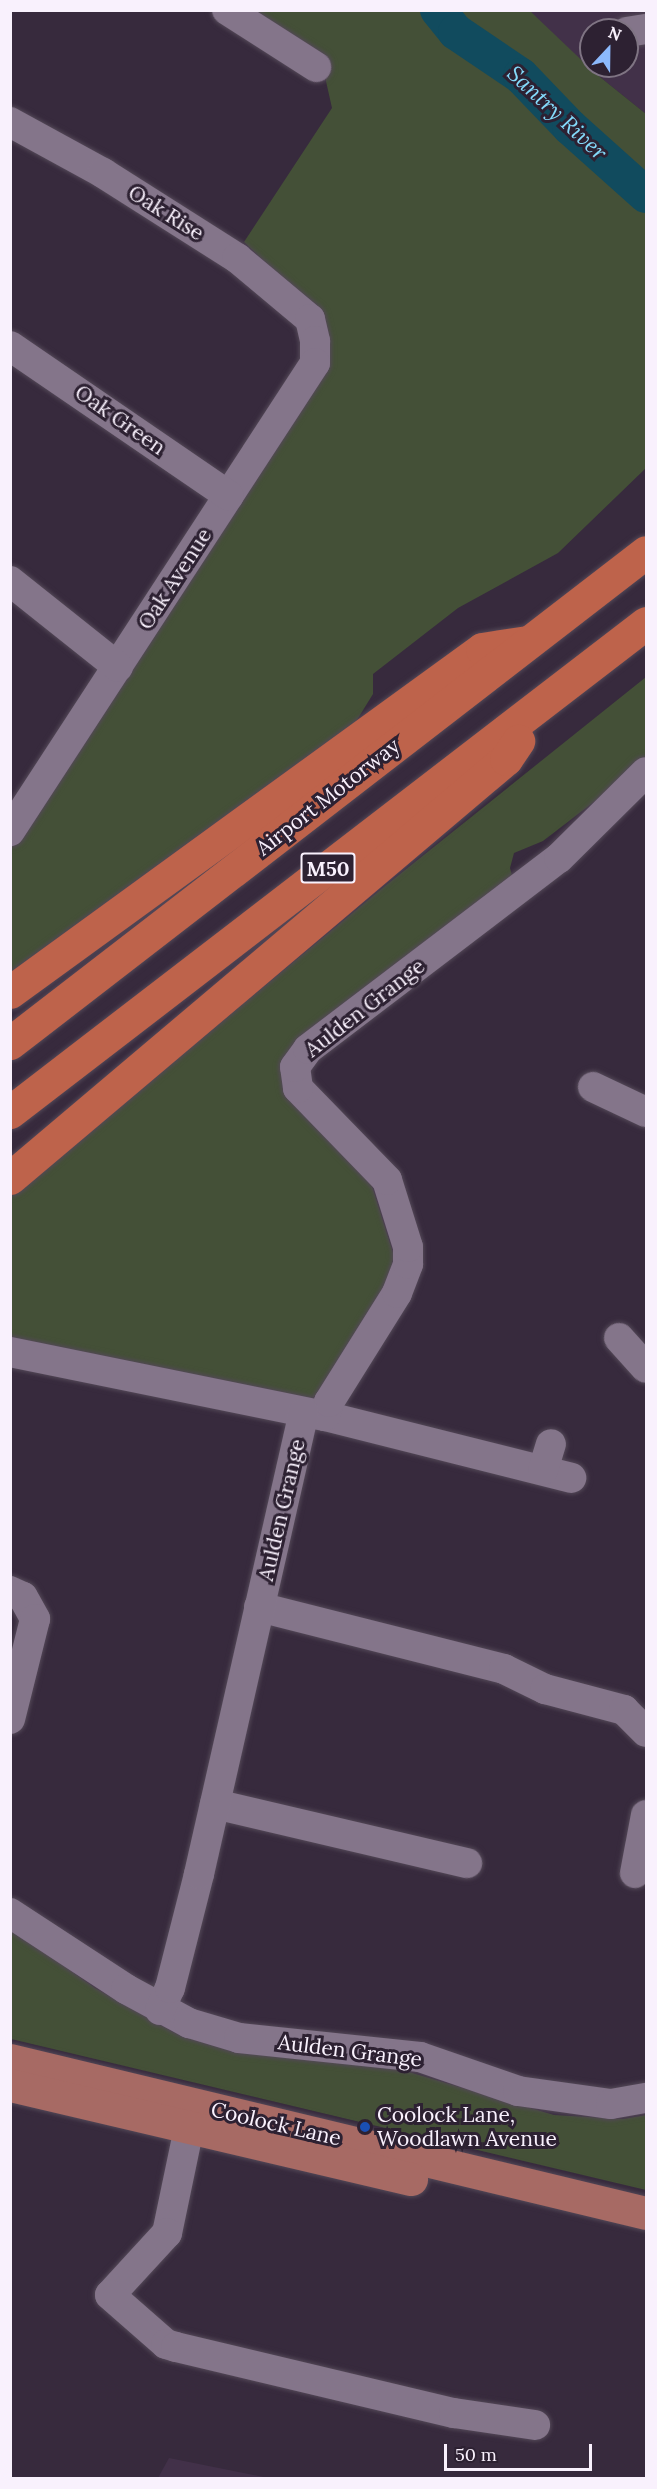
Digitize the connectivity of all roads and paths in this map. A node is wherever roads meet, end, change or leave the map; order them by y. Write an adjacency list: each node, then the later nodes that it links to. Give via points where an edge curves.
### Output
1 (227, 10): 2 (street)
2 (316, 67)
3 (10, 122): 4 (street, Oak Rise, via 103,173 237,258)
4 (310, 319): 6 (street, Oak Avenue, via 315,363)
5 (10, 346): 6 (street, Oak Green)
6 (229, 496): 11 (street, Oak Avenue)
7 (646, 552): 10 (highway, Airport Motorway / M50)
8 (10, 581): 11 (street)
9 (646, 623): 12 (highway, M50)
10 (531, 642): 15 (highway, via 482,649); 16 (highway, Airport Motorway / M50)
11 (118, 667): 14 (street, Oak Avenue)
12 (549, 698): 18 (highway, M50); 20 (highway, via 506,759)
13 (646, 772): 24 (street, Aulden Grange, via 559,858 529,866 308,1050 295,1067 298,1088 387,1180 408,1247 408,1264 397,1293 329,1402)
14 (10, 831)
15 (10, 992)
16 (10, 1043)
17 (593, 1087): 19 (street)
18 (10, 1112)
19 (646, 1112)
20 (10, 1178)
21 (619, 1338): 23 (street)
22 (10, 1352): 24 (street, Aulden Grange)
23 (646, 1368)
24 (315, 1414): 25 (street, Aulden Grange); 27 (street, Aulden Grange)
25 (555, 1464)
26 (10, 1591): 28 (street, via 23,1597 35,1619)
27 (259, 1607): 29 (street, Aulden Grange, via 504,1669 545,1689 624,1710); 30 (street, Aulden Grange)
28 (10, 1719)
29 (646, 1732)
30 (215, 1804): 32 (street); 35 (street, Aulden Grange, via 170,1988)
31 (637, 1832): 33 (street)
32 (467, 1861)
33 (635, 1873)
34 (10, 1913): 35 (street, Aulden Grange)
35 (160, 2010): 38 (street, Aulden Grange, via 239,2038 420,2057 518,2091 611,2104)
36 (10, 2060): 39 (main road, Coolock Lane)
37 (10, 2085): 39 (main road, Coolock Lane)
38 (646, 2098)
39 (191, 2116): 40 (main road, Coolock Lane); 41 (main road, Coolock Lane); 42 (street, via 167,2233 110,2295 166,2344 454,2413)
40 (646, 2212)
41 (646, 2235)
42 (535, 2425)

